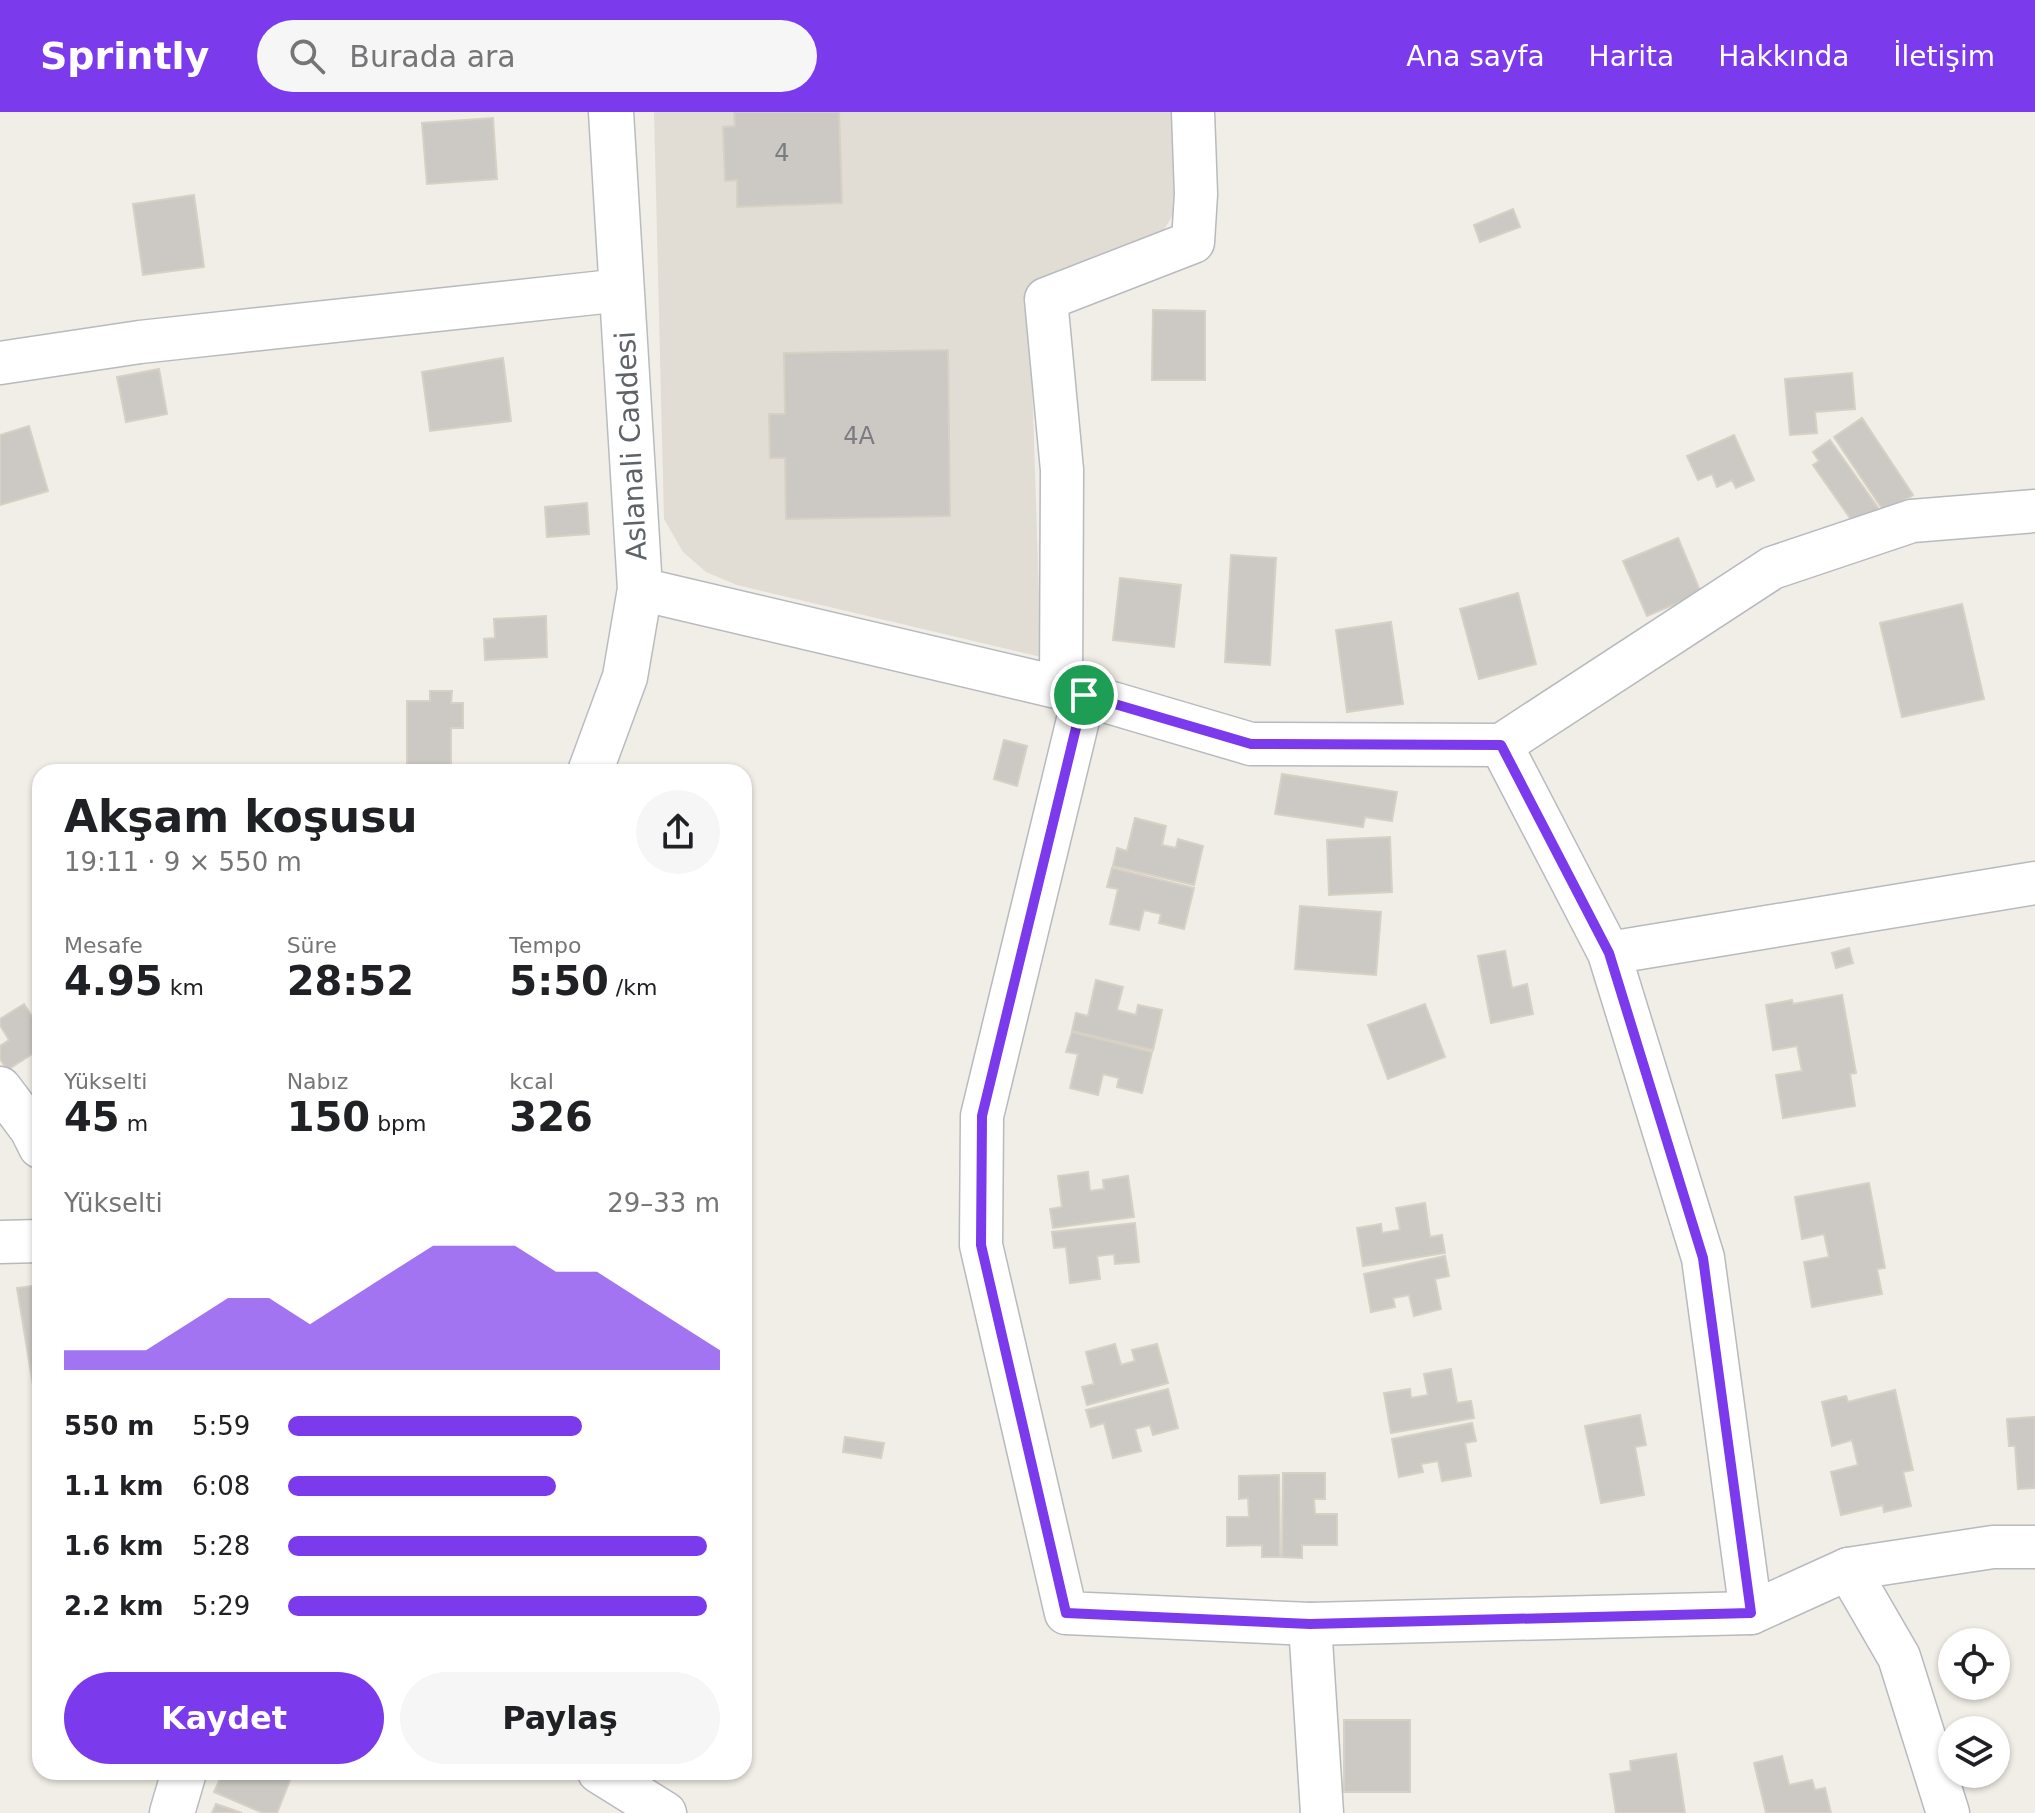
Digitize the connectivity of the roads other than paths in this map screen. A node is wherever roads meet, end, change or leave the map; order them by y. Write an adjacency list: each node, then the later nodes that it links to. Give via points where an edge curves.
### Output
1 (611, 112): 3 (street, Aslanali Caddesi)
2 (1193, 112): 7 (street, via 1193,242 1046,299 1062,470)
3 (622, 290): 4 (street, via 140,342); 6 (street, Aslanali Caddesi)
4 (0, 363)
5 (2035, 511): 8 (street, via 1912,521 1772,568)
6 (640, 589): 7 (street); 9 (street, Aslanali Caddesi, via 625,677)
7 (1072, 692): 8 (street, via 1251,744); 19 (street, via 982,1116 981,1245 1066,1613)
8 (1501, 745): 11 (street)
9 (593, 764)
10 (2035, 883): 11 (street)
11 (1609, 953): 18 (street, via 1703,1258)
12 (0, 1088): 13 (street)
13 (32, 1131)
14 (32, 1241): 15 (street)
15 (0, 1242)
16 (2035, 1547): 17 (street, via 1993,1547)
17 (1848, 1569): 18 (street); 25 (street, via 1899,1657)
18 (1751, 1613): 19 (street)
19 (1310, 1624): 24 (street)
20 (182, 1780): 22 (street)
21 (612, 1780): 23 (street)
22 (172, 1813)
23 (665, 1813)
24 (1322, 1813)
25 (1948, 1813)

